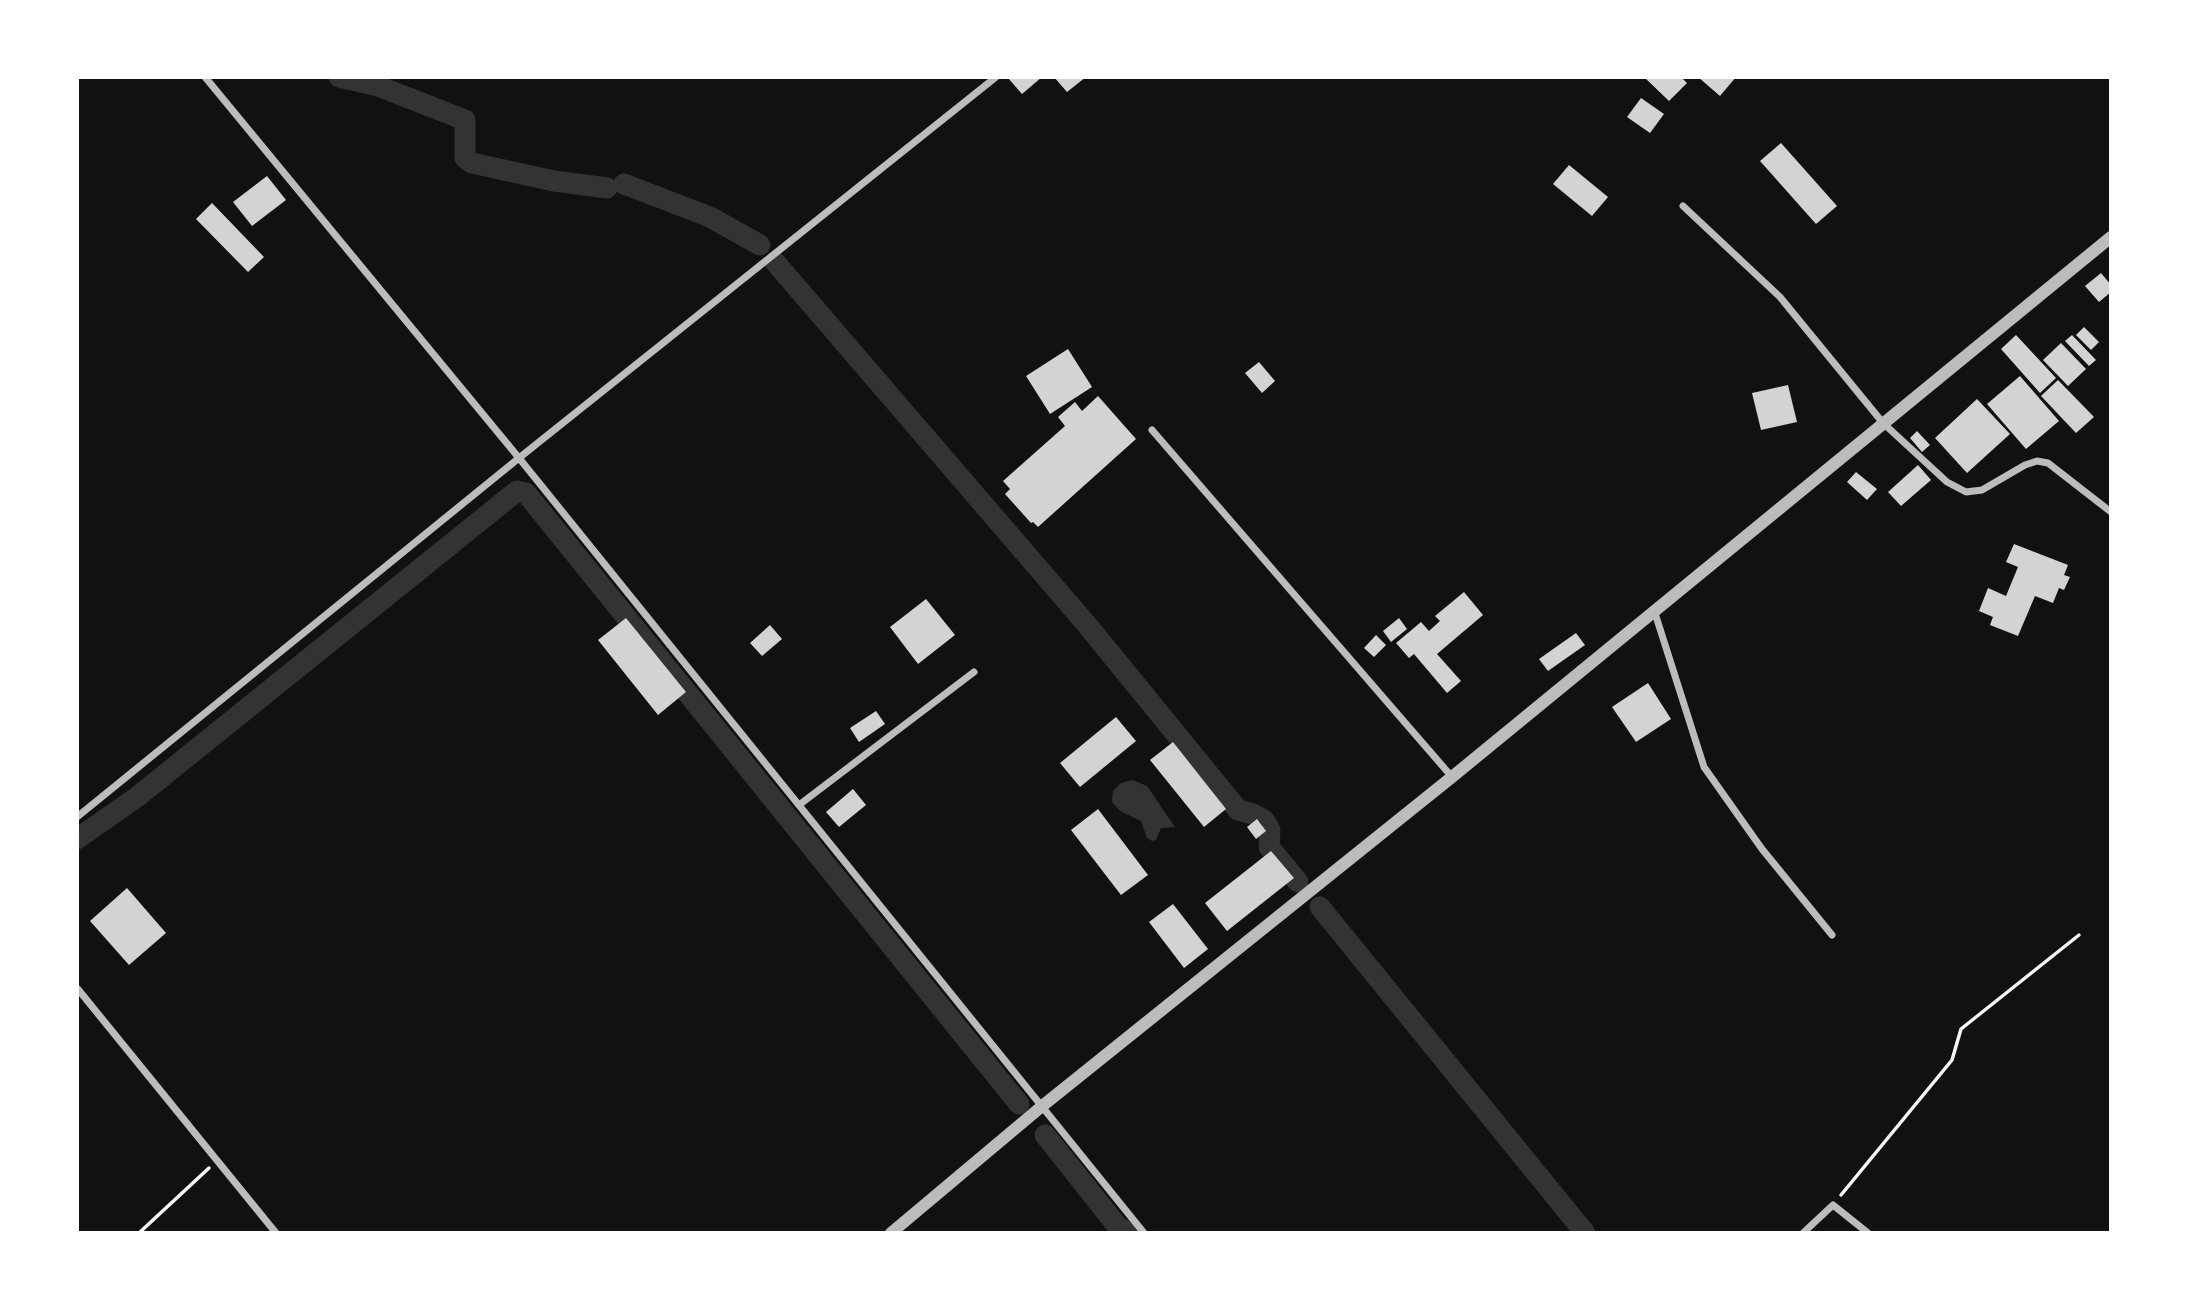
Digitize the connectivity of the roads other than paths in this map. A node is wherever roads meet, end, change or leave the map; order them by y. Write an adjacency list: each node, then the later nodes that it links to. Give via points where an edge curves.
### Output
1 (205, 77): 7 (street)
2 (996, 77): 7 (street)
3 (1683, 206): 5 (street, via 1780,297)
4 (2111, 237): 5 (street)
5 (1883, 424): 8 (street, via 1947,482 1966,492 1982,490 2037,461 2048,463); 9 (street)
6 (1152, 430): 11 (street)
7 (519, 458): 12 (street); 13 (street)
8 (2111, 512)
9 (1653, 610): 11 (street); 14 (street, via 1704,767 1762,849)
10 (974, 672): 12 (street)
11 (1452, 777): 16 (street)
12 (799, 805): 16 (street)
13 (77, 817)
14 (1832, 934)
15 (77, 988): 17 (street)
16 (1041, 1107): 18 (street); 19 (street)
17 (276, 1233)
18 (891, 1233)
19 (1144, 1233)
20 (1803, 1233): 21 (street, via 1833,1205)
21 (1868, 1233)

